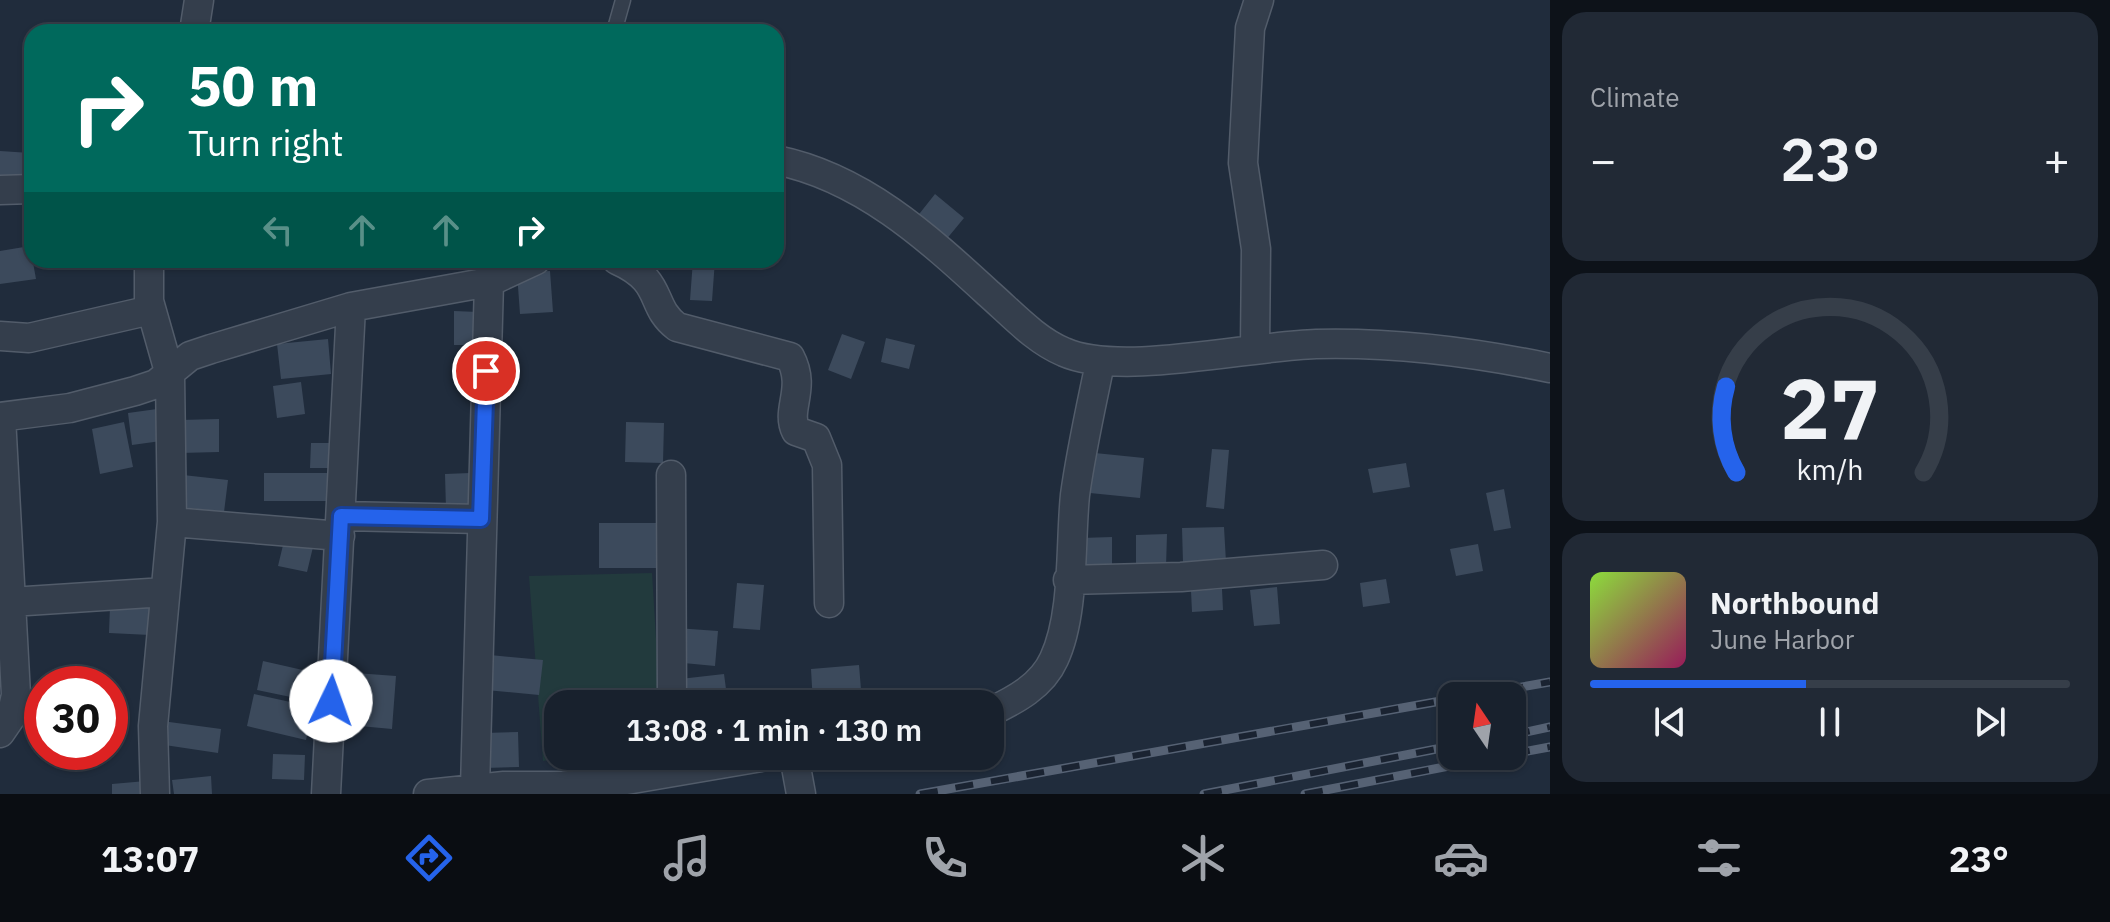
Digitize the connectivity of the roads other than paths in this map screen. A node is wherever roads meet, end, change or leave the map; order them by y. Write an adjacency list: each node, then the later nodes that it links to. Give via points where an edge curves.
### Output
1 (199, 0): 4 (street)
2 (623, 0): 5 (lane)
3 (1259, 0): 16 (street, via 1250,28 1243,163 1256,249)
4 (195, 24)
5 (616, 24)
6 (784, 161): 19 (street, via 883,203 1032,332)
7 (24, 189): 8 (street)
8 (0, 190)
9 (149, 268): 14 (street)
10 (519, 268): 12 (street)
11 (631, 268): 29 (street, via 648,278 668,320 677,327 790,357 799,387 792,423 796,431 816,438 827,465)
12 (489, 282): 13 (street); 22 (street)
13 (351, 307): 18 (street, via 190,356); 24 (street)
14 (151, 310): 15 (street, via 29,338); 18 (street)
15 (0, 336)
16 (1255, 347): 17 (street, via 1382,345); 19 (street)
17 (1550, 368)
18 (170, 375): 20 (street, via 156,384 70,408); 23 (street)
19 (1097, 376): 26 (street, via 1076,494)
20 (1, 417): 28 (street)
21 (671, 475): 30 (street)
22 (481, 519): 24 (street); 35 (street)
23 (172, 522): 24 (street); 27 (street)
24 (340, 526): 37 (street)
25 (1323, 565): 26 (street)
26 (1068, 580): 31 (street, via 1054,659 1019,699)
27 (165, 592): 28 (street); 36 (street, via 153,726)
28 (11, 602): 32 (street, via 16,695)
29 (829, 603)
30 (672, 690)
31 (1004, 706)
32 (0, 733)
33 (650, 770): 35 (street, via 591,786)
34 (797, 770): 39 (street)
35 (475, 788): 38 (street)
36 (155, 794)
37 (326, 794)
38 (428, 794)
39 (801, 794)

